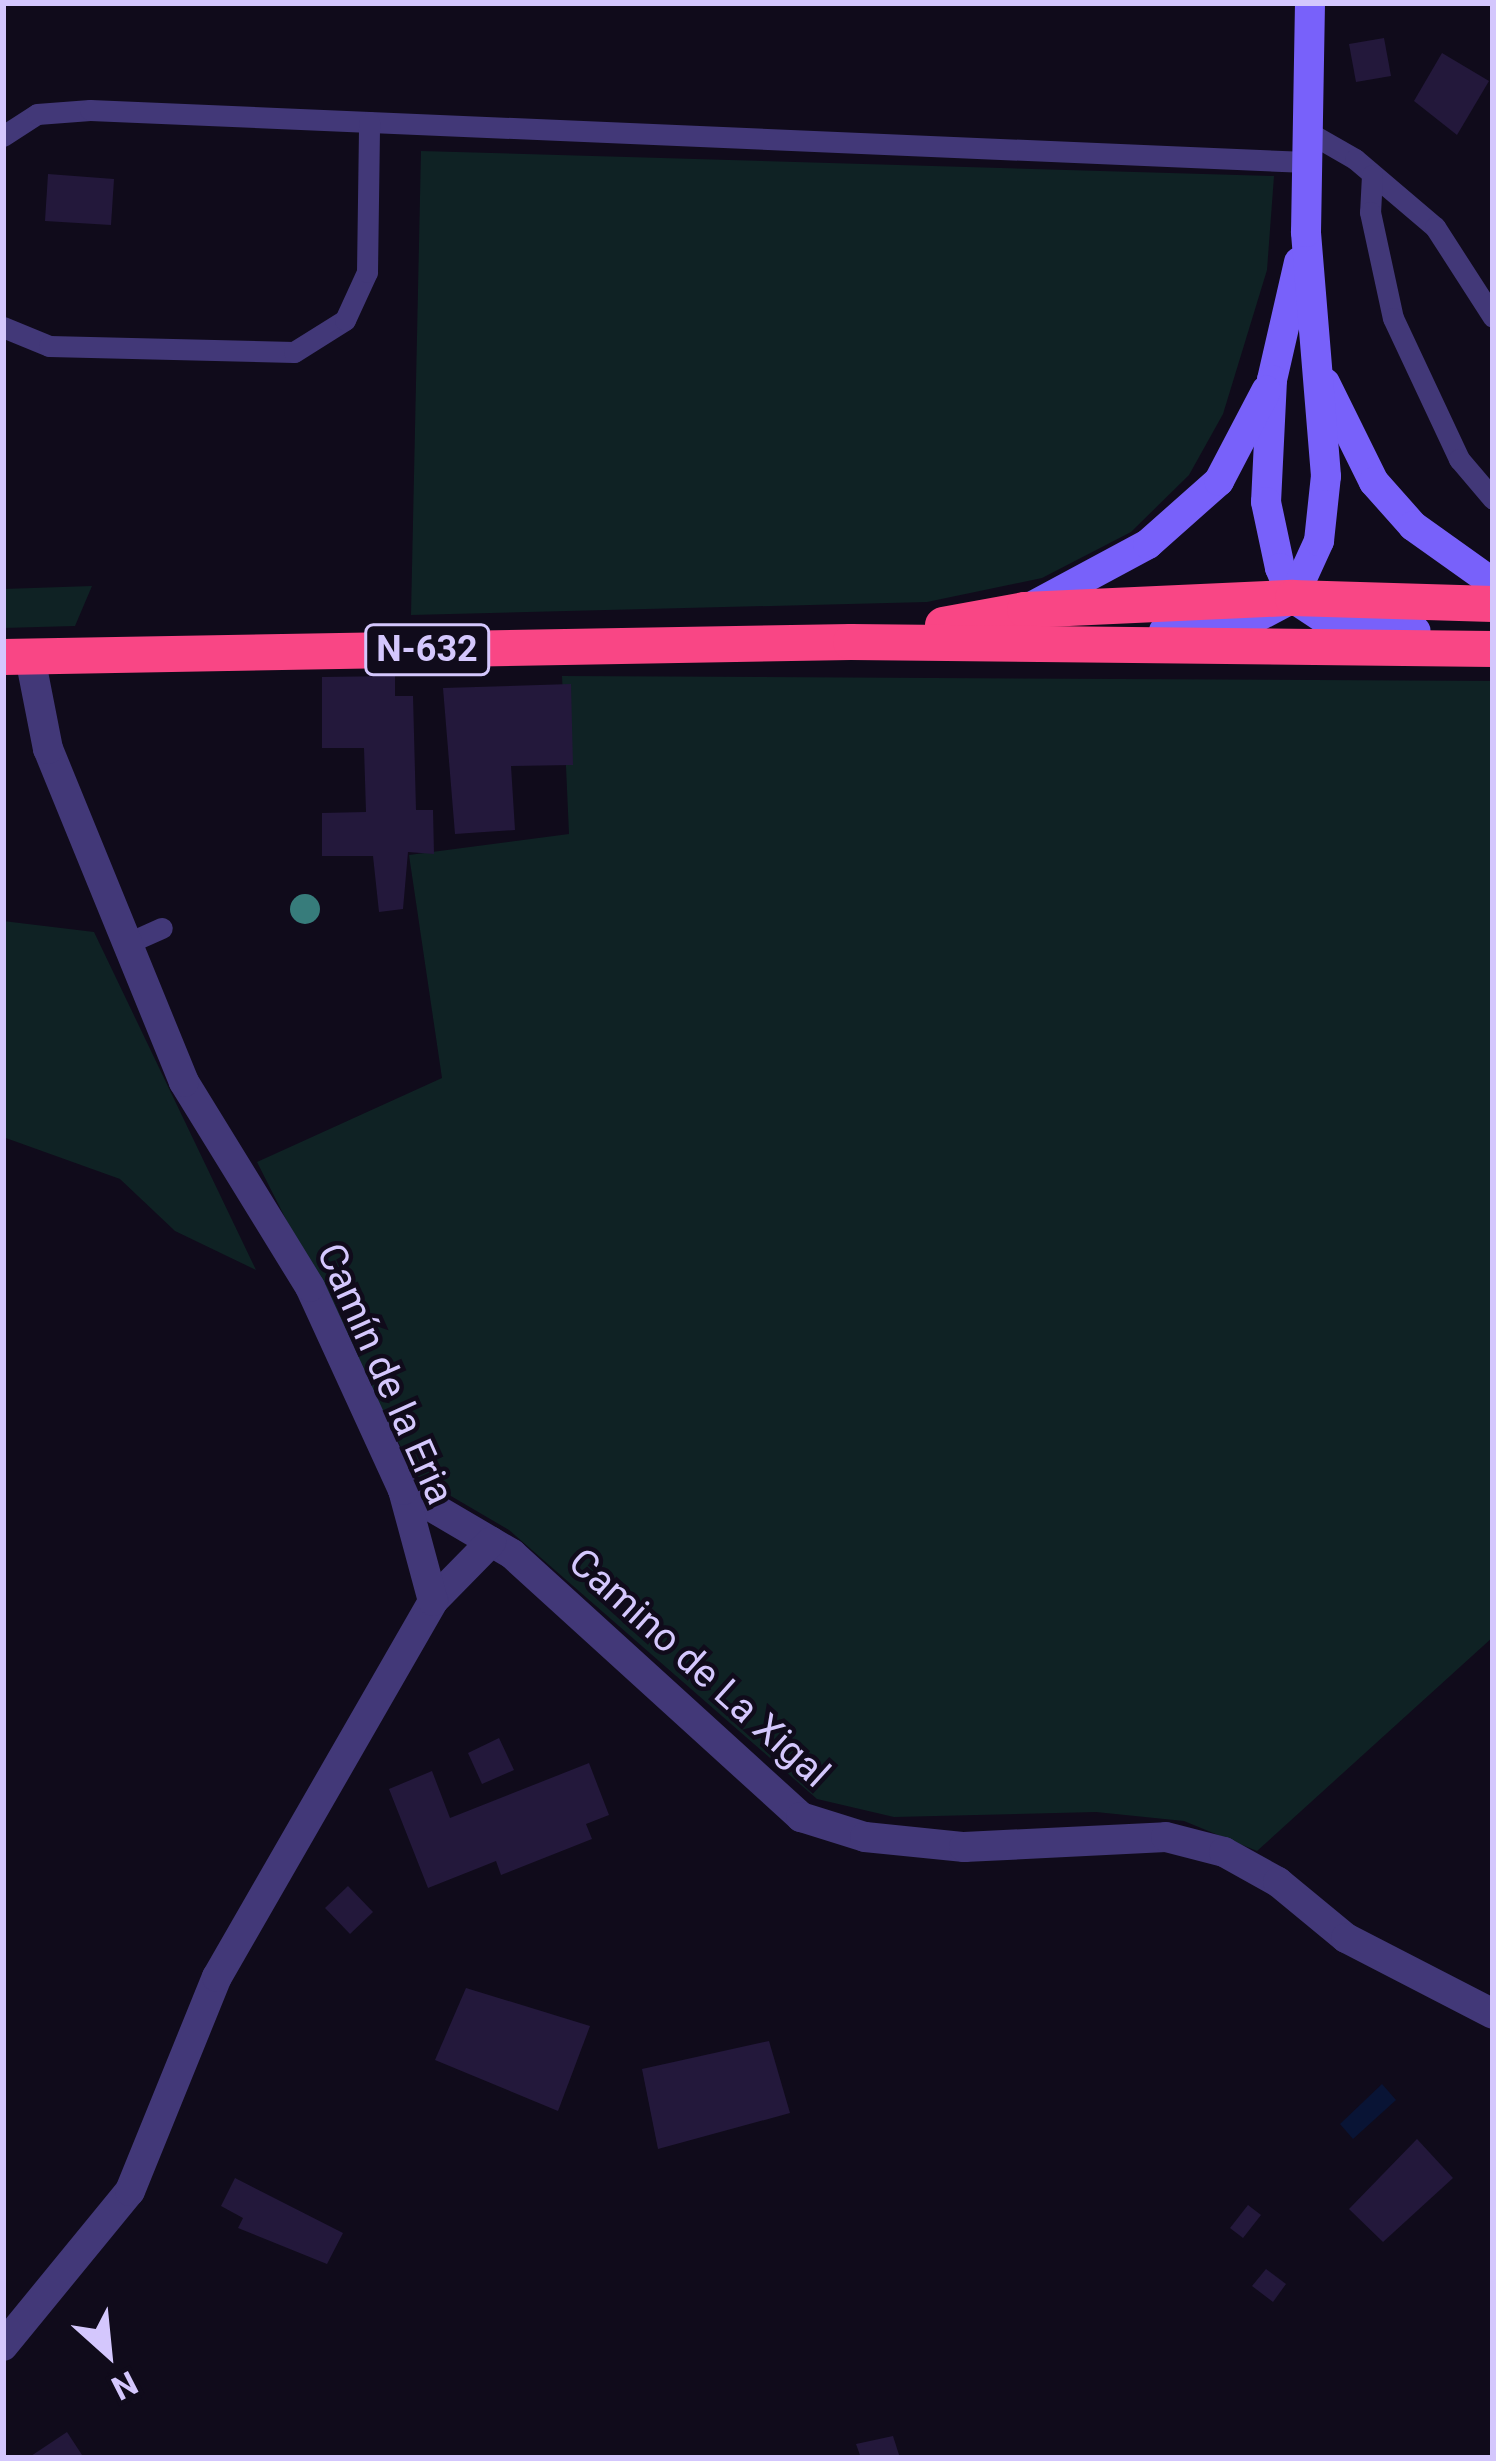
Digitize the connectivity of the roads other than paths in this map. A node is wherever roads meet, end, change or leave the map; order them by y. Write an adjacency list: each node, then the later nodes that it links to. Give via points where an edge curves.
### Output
1 (1310, 3): 4 (street)
2 (369, 122): 3 (lane, via 90,110 37,114); 4 (lane); 8 (lane, via 367,272 345,320 294,352 50,346)
3 (3, 136)
4 (1307, 147): 5 (lane); 6 (street)
5 (1372, 175): 7 (lane, via 1435,227); 11 (lane, via 1370,212 1393,318 1459,459)
6 (1306, 232): 9 (street); 10 (street)
7 (1493, 317)
8 (3, 327)
9 (1315, 362): 12 (street, via 1374,482 1413,526); 13 (street, via 1325,476 1319,541)
10 (1272, 380): 13 (street, via 1267,502); 15 (street, via 1219,481 1148,544)
11 (1493, 499)
12 (1493, 583)
13 (1293, 598): 14 (highway); 15 (highway); 16 (street, via 1329,622)
14 (1493, 604)
15 (1016, 626): 17 (highway, N-632); 18 (highway, N-632, via 851,642)
16 (1493, 634)
17 (1493, 649)
18 (16, 657): 20 (street, Camín de la Eria)
19 (162, 928): 20 (lane)
20 (128, 943): 21 (street, Camín de la Eria, via 184,1082 310,1287)
21 (403, 1490): 22 (street, Camino de La Xigal); 23 (street, Camín de la Eria)
22 (491, 1542): 23 (street); 24 (street, Camino de La Xigal, via 801,1817 865,1838 964,1847 1166,1838 1224,1852 1398,1969)
23 (433, 1601): 25 (street, via 217,1978 130,2191)
24 (1493, 2014)
25 (3, 2346)

